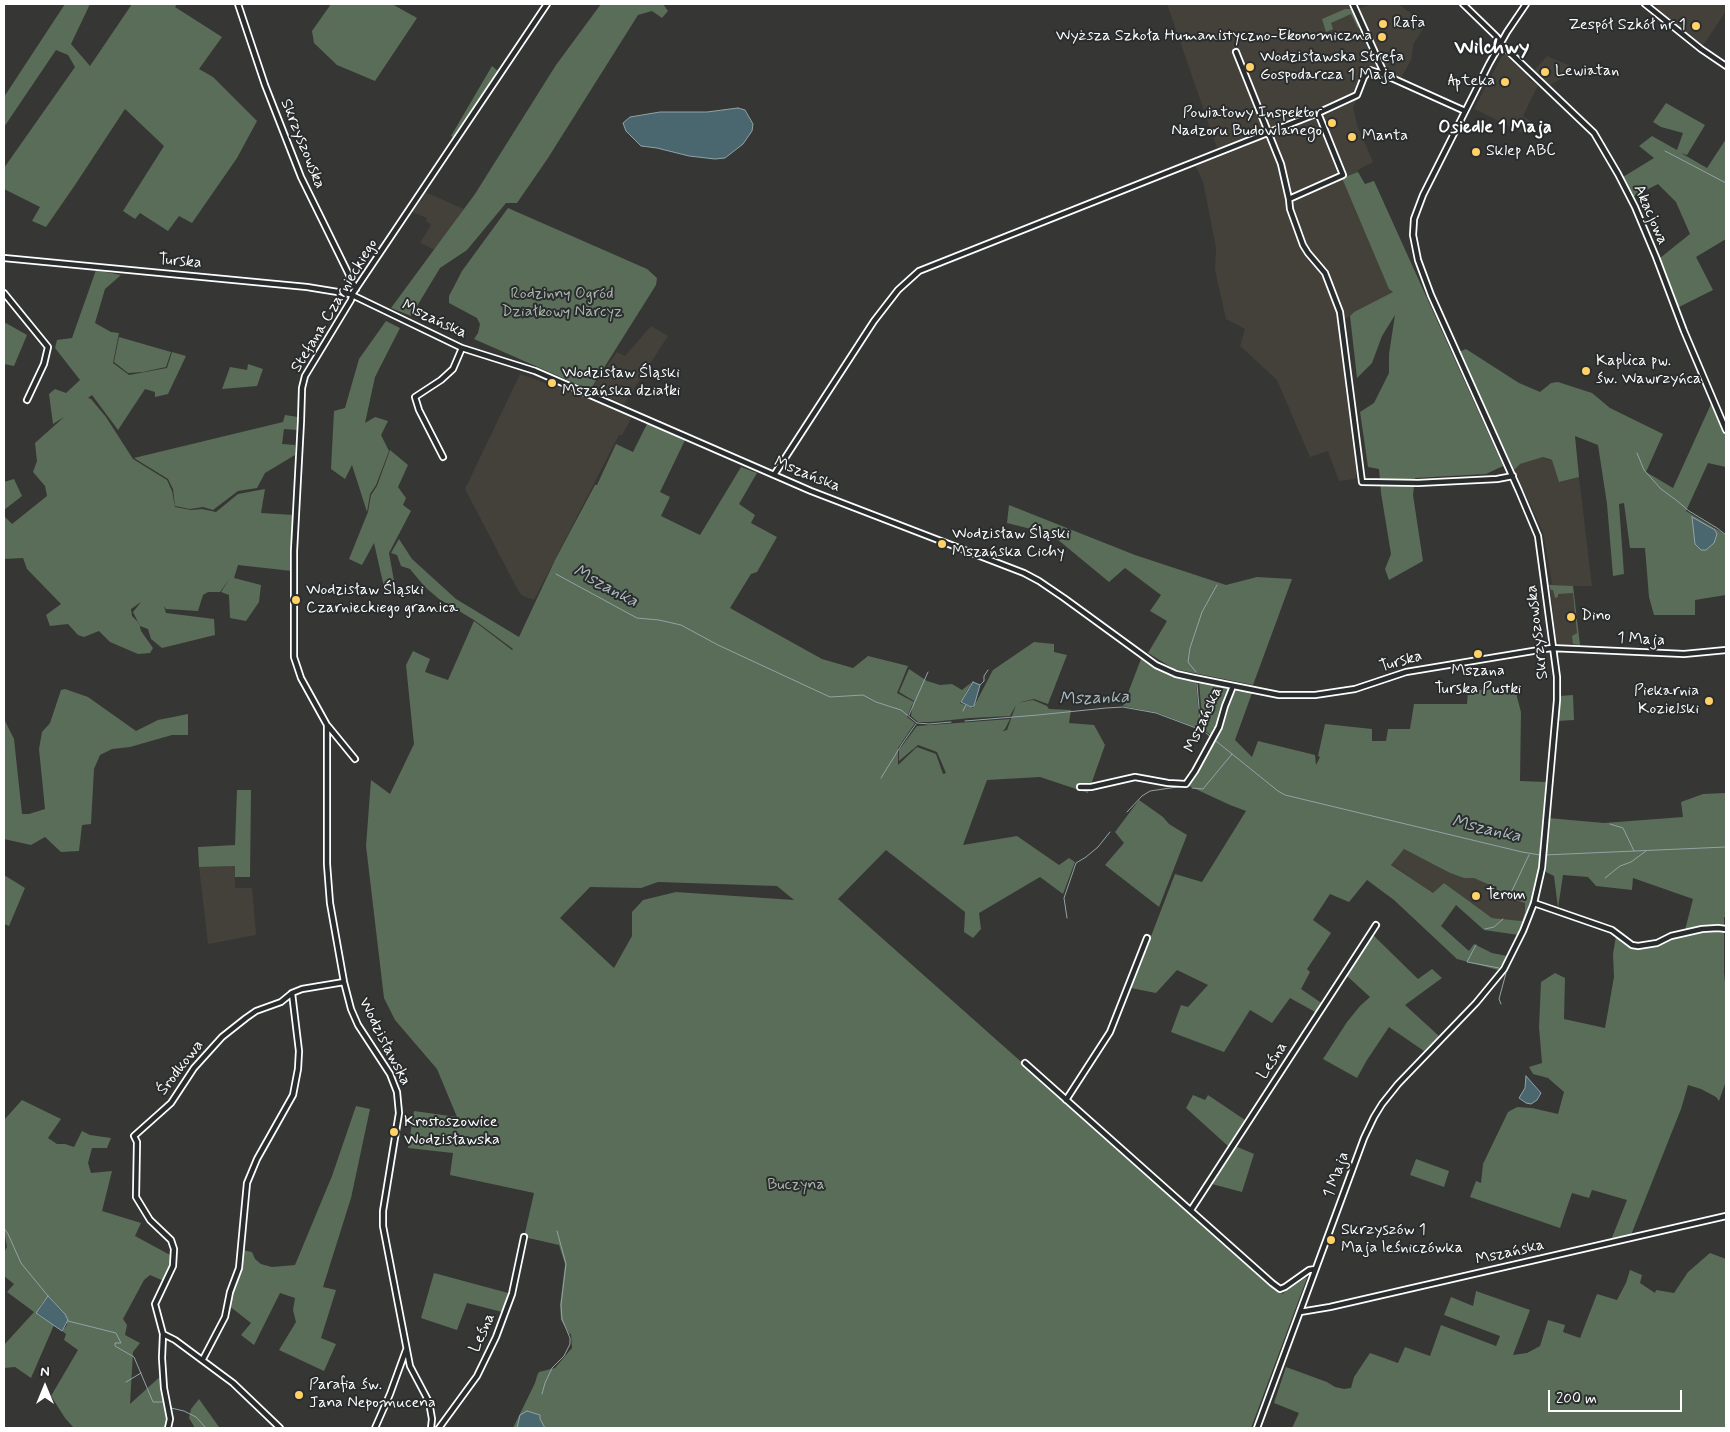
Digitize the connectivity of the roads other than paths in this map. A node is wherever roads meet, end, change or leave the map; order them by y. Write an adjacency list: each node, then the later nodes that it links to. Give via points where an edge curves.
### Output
1 (238, 4): 16 (street, Skrzyszowska, via 301,177)
2 (547, 4): 16 (street, Stefana Czarnieckiego)
3 (1353, 4): 10 (street)
4 (1463, 4): 7 (street, Akacjowa)
5 (1526, 4): 7 (street, Skrzyszowska)
6 (1645, 4): 9 (street)
7 (1501, 44): 11 (street, Skrzyszowska); 21 (street, Akacjowa, via 1594,133 1610,160 1656,257)
8 (1236, 52): 13 (street)
9 (1726, 66)
10 (1384, 75): 11 (street); 12 (street, via 1370,70 1357,95)
11 (1465, 111): 24 (street, Skrzyszowska, via 1422,195 1413,226 1414,244 1431,295)
12 (1318, 113): 13 (street); 14 (street, via 1343,175)
13 (1268, 132): 14 (street, via 1281,164); 23 (street, via 919,271 898,290 874,321)
14 (1289, 199): 24 (street, via 1303,245 1325,273 1340,312 1362,482 1418,483)
15 (4, 258): 18 (street, Turska, via 307,287)
16 (356, 289): 18 (street, Stefana Czarnieckiego)
17 (4, 293): 20 (street, via 48,347 44,364)
18 (353, 295): 19 (street, Mszańska); 27 (street, Stefana Czarnieckiego, via 305,376 302,388 294,571 293,645)
19 (462, 348): 22 (street, via 453,368 415,397); 23 (street, Mszańska, via 543,374)
20 (26, 400)
21 (1726, 430)
22 (443, 457)
23 (774, 475): 28 (street, Mszańska, via 1024,573 1165,670)
24 (1513, 476): 25 (street, Skrzyszowska, via 1538,536)
25 (1554, 648): 26 (street, 1 Maja, via 1684,654); 29 (street, Turska, via 1406,672 1337,693 1299,696); 33 (street, Skrzyszowska, via 1557,700 1543,860)
26 (1726, 650)
27 (297, 668): 30 (street, Wodzisławska)
28 (1233, 686): 29 (street, Mszańska); 32 (street, Mszańska, via 1219,727 1186,784 1135,777)
29 (1254, 690)
30 (327, 725): 31 (street); 37 (street, Wodzisławska, via 326,864)
31 (355, 759)
32 (1080, 787)
33 (1534, 903): 35 (street, via 1612,930 1638,946 1658,944 1671,936 1702,929); 44 (street, 1 Maja, via 1504,969 1382,1104 1364,1138)
34 (1376, 925): 41 (street, Leśna)
35 (1726, 930)
36 (1148, 938): 40 (street, via 1110,1032)
37 (344, 982): 38 (street, Środkowa); 47 (street, Wodzisławska, via 358,1025 390,1074 397,1092 399,1113 383,1226)
38 (292, 993): 46 (street, Środkowa, via 281,1002 256,1011 222,1037 194,1068 171,1103 134,1136 137,1142 136,1196 148,1216 171,1240 174,1249 173,1266 155,1304); 48 (street, via 299,1050 294,1095 247,1183 239,1268 225,1317)
39 (1025, 1063): 40 (street)
40 (1066, 1100): 41 (street)
41 (1191, 1210): 44 (street, via 1280,1288)
42 (1726, 1216): 45 (street, Mszańska)
43 (524, 1237): 53 (street, Leśna, via 512,1294 496,1337 477,1376)
44 (1315, 1269): 45 (street, 1 Maja)
45 (1300, 1312): 54 (street, 1 Maja)
46 (163, 1334): 48 (street); 49 (street, Środkowa)
47 (406, 1349): 51 (street); 52 (street, Wodzisławska, via 410,1366 429,1402)
48 (203, 1359): 50 (street)
49 (168, 1428)
50 (280, 1428)
51 (375, 1428)
52 (431, 1428)
53 (439, 1428)
54 (1257, 1428)

